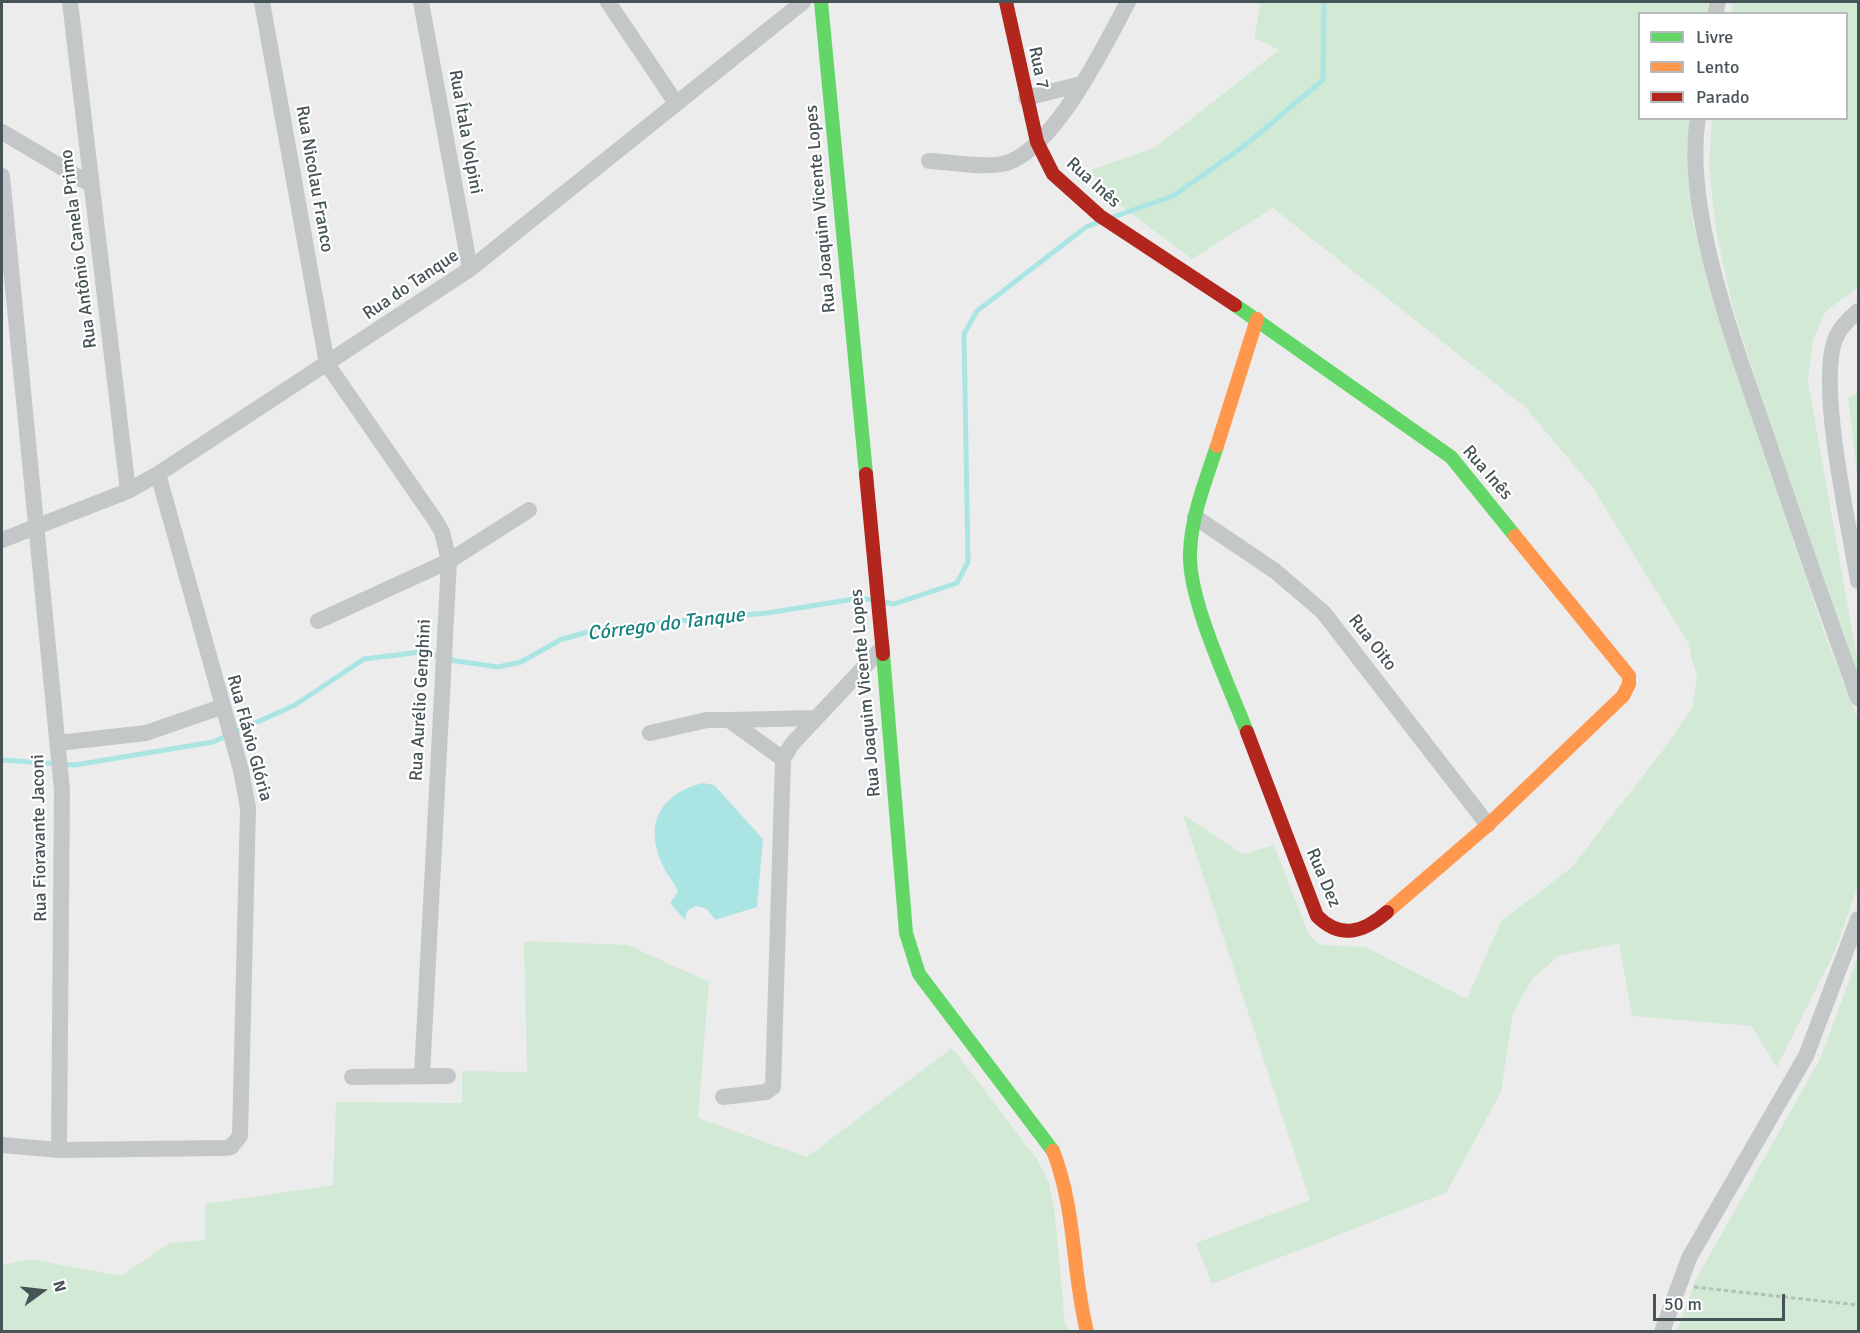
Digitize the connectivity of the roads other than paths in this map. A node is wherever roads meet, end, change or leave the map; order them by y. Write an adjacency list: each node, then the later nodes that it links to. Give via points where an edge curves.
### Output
1 (70, 2): 17 (street, Rua Antônio Canela Primo)
2 (262, 2): 21 (street, Rua Nicolau Franco)
3 (422, 2): 18 (street, Rua Ítala Volpini)
4 (608, 2): 11 (street)
5 (821, 2): 31 (street, Rua Joaquim Vicente Lopes)
6 (1006, 2): 10 (street, Rua 7)
7 (1128, 2): 9 (street)
8 (799, 3): 11 (street, Rua do Tanque)
9 (1081, 84): 10 (street); 14 (street, via 1067,111)
10 (1026, 98): 14 (street, Rua 7)
11 (676, 103): 18 (street, Rua do Tanque)
12 (1698, 120): 33 (street, via 1701,210 1727,319)
13 (2, 132): 17 (street)
14 (1037, 142): 15 (street, via 1023,155 1002,164); 20 (street, Rua Inês, via 1053,174 1080,201)
15 (929, 161)
16 (2, 176): 26 (street, Rua Fioravante Jaconi)
17 (90, 184): 23 (street, Rua Antônio Canela Primo)
18 (470, 269): 21 (street, Rua do Tanque)
19 (1858, 311): 29 (street, via 1837,335 1830,378 1834,439)
20 (1257, 319): 25 (street); 32 (street, Rua Inês, via 1451,457)
21 (327, 364): 22 (street, Rua do Tanque); 28 (street, Rua Aurélio Genghini, via 435,520)
22 (158, 474): 23 (street, Rua do Tanque); 34 (street, Rua Flávio Glória)
23 (128, 491): 26 (street, Rua do Tanque)
24 (528, 510): 28 (street)
25 (1195, 517): 40 (street, Rua Oito, via 1275,571 1323,612); 40 (street, Rua Dez, via 1187,549 1191,584 1317,916 1326,926 1350,933 1363,930)
26 (35, 526): 27 (street, Rua do Tanque); 38 (street, Rua Fioravante Jaconi)
27 (2, 540)
28 (449, 561): 30 (street); 42 (street, Rua Aurélio Genghini)
29 (1858, 581)
30 (318, 621)
31 (882, 648): 35 (street); 48 (street, Rua Joaquim Vicente Lopes, via 911,955 919,974 1061,1167 1067,1186 1078,1293)
32 (1625, 669): 40 (street, Rua Dez, via 1629,684 1623,696)
33 (1858, 698)
34 (222, 708): 38 (street, via 146,733); 47 (street, Rua Flávio Glória, via 241,770 249,820 242,1127 237,1142 224,1148)
35 (816, 718): 36 (street); 39 (street)
36 (729, 720): 37 (street, via 707,720); 39 (street)
37 (650, 733)
38 (59, 748): 47 (street, Rua Fioravante Jaconi, via 62,790)
39 (783, 759): 45 (street, via 773,1087 766,1092)
40 (1488, 825)
41 (1858, 919): 49 (street, via 1806,1056 1689,1258)
42 (422, 1075): 43 (street); 44 (street)
43 (448, 1076)
44 (352, 1077)
45 (723, 1097)
46 (2, 1145): 47 (street)
47 (58, 1150)
48 (1088, 1332)
49 (1662, 1332)

